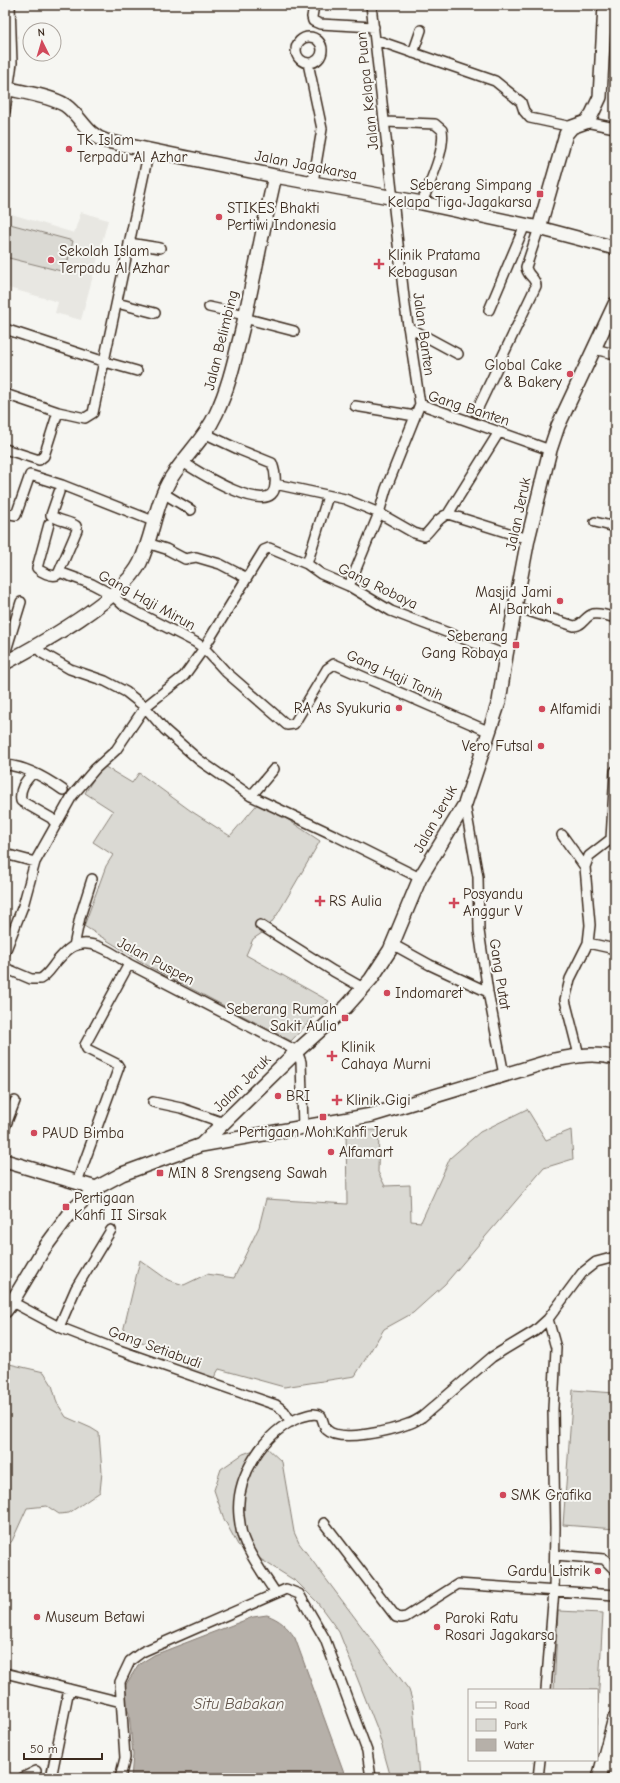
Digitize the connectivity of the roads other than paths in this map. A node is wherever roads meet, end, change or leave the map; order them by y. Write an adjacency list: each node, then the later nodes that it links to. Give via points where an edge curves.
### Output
1 (10, 5): 10 (street, via 12,63)
2 (314, 5): 5 (street, via 313,21 320,24)
3 (371, 5): 5 (street, Jalan Kelapa Puan)
4 (605, 5): 13 (street, via 600,97)
5 (374, 27): 7 (street, Jalan Kelapa Puan)
6 (421, 30): 8 (street)
7 (376, 40): 8 (street); 12 (street, Jalan Kelapa Puan)
8 (413, 53): 14 (street, via 495,81 521,102 530,118)
9 (308, 63): 18 (street, via 322,129)
10 (7, 89): 11 (street); 16 (street, Jalan Jagakarsa, via 56,101 65,106 97,138)
11 (5, 111)
12 (385, 122): 19 (street, Jalan Kelapa Puan); 20 (street, via 436,124 442,130 439,154)
13 (586, 122): 14 (street); 15 (street)
14 (572, 127): 22 (street, via 563,142)
15 (615, 128)
16 (149, 150): 17 (street, Jalan Jagakarsa); 23 (street)
17 (275, 176): 18 (street, Jalan Jagakarsa); 31 (street, Jalan Belimbing)
18 (313, 182): 19 (street, Jalan Jagakarsa)
19 (392, 197): 20 (street, Jalan Jagakarsa); 32 (street, Jalan Banten)
20 (422, 203): 21 (street, Jalan Jagakarsa)
21 (525, 225): 22 (street, Jalan Jagakarsa); 29 (street)
22 (538, 228): 25 (street, Jalan Jagakarsa); 44 (street, via 526,267 536,286)
23 (129, 243): 24 (street); 26 (street)
24 (160, 248)
25 (615, 248)
26 (117, 304): 30 (street); 38 (street)
27 (615, 304): 35 (street, Jalan Jeruk)
28 (209, 307): 31 (street)
29 (489, 310)
30 (155, 313)
31 (245, 317): 34 (street); 47 (street, Jalan Belimbing, via 228,387)
32 (408, 327): 36 (street); 41 (street, Jalan Banten)
33 (5, 329): 38 (street)
34 (294, 331)
35 (594, 350): 37 (street); 49 (street, Jalan Jeruk, via 558,426)
36 (458, 354)
37 (615, 354)
38 (105, 362): 39 (street); 43 (street, via 93,413 85,418)
39 (137, 371)
40 (5, 394): 43 (street)
41 (420, 404): 45 (street, Gang Banten); 46 (street, Gang Banten)
42 (355, 406): 45 (street)
43 (58, 412): 48 (street, via 42,459)
44 (476, 412)
45 (415, 416): 57 (street, Gang Banten)
46 (499, 432): 49 (street, Gang Banten); 58 (street)
47 (206, 434): 50 (street, Jalan Belimbing); 51 (street, via 272,464)
48 (5, 449)
49 (550, 450): 63 (street, Jalan Jeruk)
50 (183, 462): 51 (street, via 199,473 250,496 272,496); 53 (street, Jalan Belimbing)
51 (275, 484): 54 (street)
52 (59, 492): 66 (street, via 51,515 73,524 77,530)
53 (163, 493): 55 (street); 59 (street, Jalan Belimbing)
54 (328, 496): 57 (street, via 345,498); 65 (street)
55 (191, 510)
56 (5, 513): 59 (street, via 16,515 30,475)
57 (379, 513): 58 (street, via 424,536 442,516); 68 (street, Gang Banten)
58 (448, 514): 63 (street)
59 (153, 521): 64 (street, Jalan Belimbing)
60 (595, 522): 62 (street)
61 (49, 524): 66 (street, Gang Haji Mirun, via 37,568 53,576)
62 (615, 527)
63 (528, 539): 71 (street, Jalan Jeruk)
64 (147, 543): 67 (street, via 185,559 196,557 220,564); 69 (street, Jalan Belimbing, via 134,573)
65 (307, 564): 67 (street, Gang Robaya, via 268,548 264,550); 68 (street, Gang Robaya)
66 (59, 572): 69 (street, Gang Haji Mirun)
67 (247, 578): 74 (street)
68 (349, 586): 75 (street, Gang Robaya, via 392,611)
69 (111, 594): 73 (street, Jalan Belimbing, via 68,626); 74 (street, Gang Haji Mirun, via 123,605)
70 (21, 602): 76 (street)
71 (516, 607): 72 (street, via 574,626 580,625 594,614); 75 (street, Jalan Jeruk)
72 (615, 618)
73 (35, 646): 76 (street, Jalan Belimbing); 77 (street, via 42,653 70,669 105,681 126,692)
74 (204, 648): 77 (street, via 184,676); 78 (street, Gang Haji Mirun, via 226,672 287,725)
75 (506, 655): 79 (street, Jalan Jeruk, via 499,702)
76 (6, 657)
77 (145, 707): 85 (street, via 187,750); 87 (street, via 116,750 95,769 72,796)
78 (294, 724): 79 (street, Gang Haji Tanih, via 327,669 334,664)
79 (490, 732): 86 (street, Jalan Jeruk)
80 (5, 765): 83 (street, via 15,765)
81 (274, 769): 85 (street)
82 (615, 771): 88 (street)
83 (33, 773): 84 (street); 87 (street, via 19,793 21,801)
84 (63, 790)
85 (251, 796): 93 (street)
86 (465, 804): 93 (street, Jalan Jeruk); 104 (street, Gang Putat, via 478,877 480,931)
87 (56, 823): 91 (street)
88 (614, 823): 92 (street, via 611,839 589,856)
89 (562, 835): 92 (street)
90 (5, 854): 91 (street)
91 (35, 862): 100 (street, via 23,906)
92 (585, 867): 96 (street, via 590,925)
93 (420, 878): 97 (street, Jalan Jeruk)
94 (92, 879): 98 (street)
95 (260, 925): 103 (street)
96 (588, 943): 99 (street); 106 (street, via 570,979 565,1000)
97 (392, 944): 103 (street, Jalan Jeruk, via 379,968); 104 (street)
98 (74, 946): 101 (street, Jalan Puspen, via 98,946); 102 (street, via 40,979 31,979)
99 (615, 949)
100 (5, 952)
101 (130, 964): 105 (street, Jalan Puspen); 116 (street, via 85,1045 87,1049 119,1067)
102 (5, 968)
103 (363, 988): 105 (street, Jalan Jeruk, via 346,1007)
104 (488, 992): 108 (street, Gang Putat)
105 (297, 1051): 111 (street, Jalan Jeruk); 113 (street, via 301,1062)
106 (579, 1055): 107 (street, via 601,1054); 108 (street)
107 (615, 1058)
108 (504, 1075): 113 (street, via 372,1114)
109 (15, 1101): 112 (street)
110 (153, 1102): 111 (street, via 181,1108)
111 (224, 1123): 114 (street, Jalan Jeruk)
112 (5, 1127)
113 (303, 1127): 114 (street)
114 (202, 1145): 117 (street, via 122,1174)
115 (5, 1161): 116 (street)
116 (77, 1182): 117 (street)
117 (96, 1188): 120 (street, via 71,1212 43,1250)
118 (111, 1230): 122 (street, via 76,1288)
119 (615, 1257): 121 (street, via 596,1262 582,1273)
120 (8, 1306): 122 (street, Gang Setiabudi)
121 (548, 1319): 123 (street, via 535,1331 492,1357 422,1417 409,1424 375,1432 343,1435 333,1434 326,1429 318,1414); 125 (street, via 556,1348 553,1409)
122 (59, 1327): 123 (street, Gang Setiabudi, via 276,1405 284,1410)
123 (289, 1419): 128 (street, via 266,1443 246,1472 240,1492 239,1516 243,1540)
124 (324, 1523): 127 (street, via 396,1617 406,1617 458,1584)
125 (555, 1555): 126 (street, via 604,1559); 127 (street)
126 (615, 1570)
127 (554, 1590): 129 (street); 132 (street)
128 (275, 1592): 133 (street, via 142,1652 130,1661 120,1682); 141 (street, via 286,1589 299,1593 325,1639 367,1751)
129 (615, 1595)
130 (5, 1673): 131 (street)
131 (69, 1689): 133 (street); 138 (street)
132 (546, 1689)
133 (121, 1702): 140 (street, via 125,1758)
134 (615, 1718): 136 (street)
135 (540, 1761): 142 (street)
136 (609, 1766): 143 (street)
137 (36, 1771): 139 (street)
138 (52, 1773)
139 (22, 1778)
140 (120, 1778)
141 (371, 1778)
142 (538, 1778)
143 (599, 1778)

